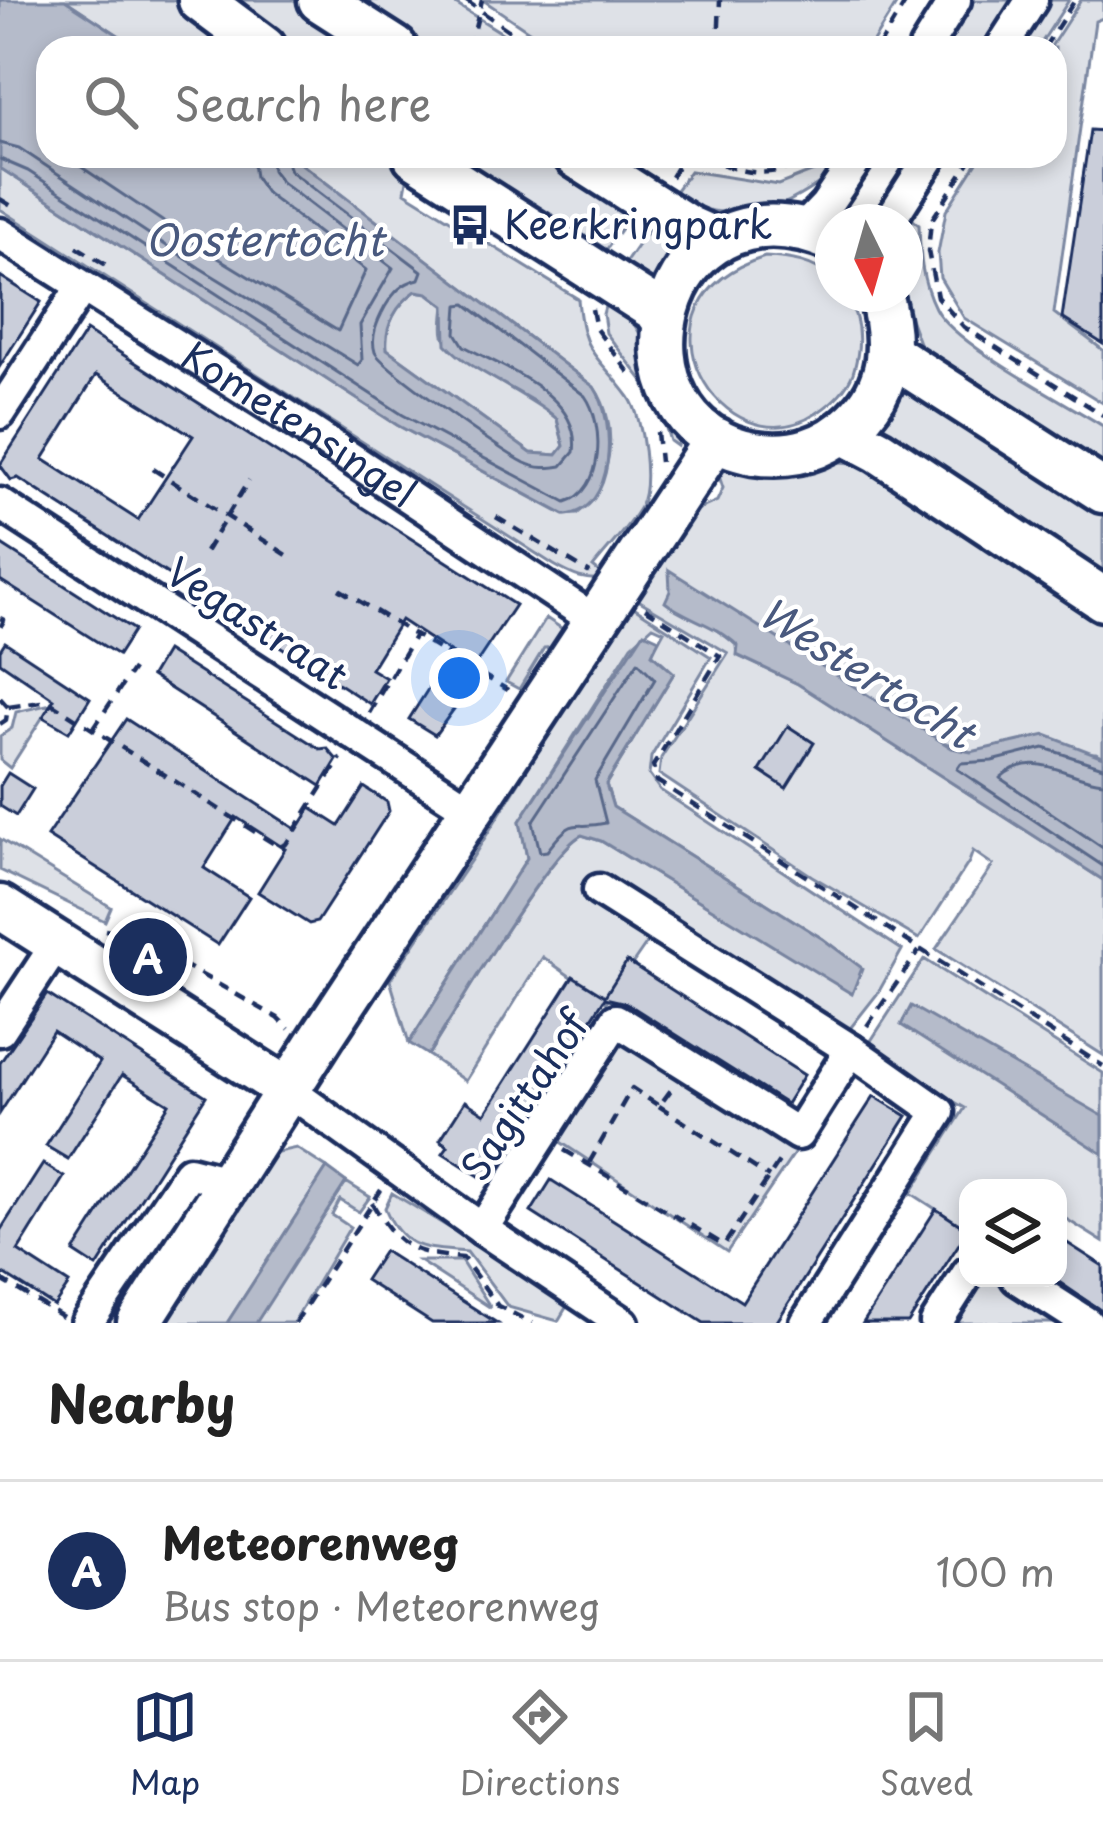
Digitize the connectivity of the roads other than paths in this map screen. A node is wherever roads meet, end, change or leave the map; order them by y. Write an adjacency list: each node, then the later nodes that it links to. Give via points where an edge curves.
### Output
1 (200, 0): 5 (main road)
2 (320, 0): 6 (main road)
3 (955, 0): 7 (street)
4 (1032, 0): 8 (street)
5 (248, 36)
6 (376, 36)
7 (933, 36)
8 (1009, 36)
9 (434, 168): 20 (main road)
10 (595, 168): 17 (main road)
11 (851, 168): 13 (street)
12 (924, 168): 14 (street)
13 (827, 204)
14 (901, 204)
15 (0, 234): 18 (street, Kometensingel)
16 (815, 234): 17 (main road, via 760,226)
17 (718, 241): 20 (main road, via 676,283)
18 (82, 287): 22 (street); 28 (street, Kometensingel)
19 (883, 312): 21 (main road)
20 (663, 320): 24 (main road, via 669,383 688,415)
21 (890, 354): 23 (main road, via 873,404); 25 (main road)
22 (0, 413)
23 (843, 432): 24 (main road, via 800,453 771,455); 27 (main road)
24 (716, 439): 28 (main road)
25 (1103, 491)
26 (0, 504): 29 (street, Vegastraat)
27 (1103, 599)
28 (596, 621): 29 (main road)
29 (471, 809): 35 (main road)
30 (599, 890): 34 (street)
31 (0, 907): 32 (main road)
32 (58, 942): 33 (street); 35 (main road, via 250,1031)
33 (0, 1030)
34 (851, 1050): 37 (street, Sagittahof, via 797,1134 616,1020); 43 (street, via 939,1112)
35 (301, 1070): 36 (main road); 37 (street, via 398,1166)
36 (229, 1182): 40 (street, via 189,1172); 41 (main road)
37 (482, 1229): 42 (street)
38 (959, 1287): 44 (street)
39 (1031, 1287): 45 (street)
40 (87, 1323)
41 (139, 1323)
42 (622, 1323)
43 (806, 1323)
44 (936, 1323)
45 (1087, 1323)

